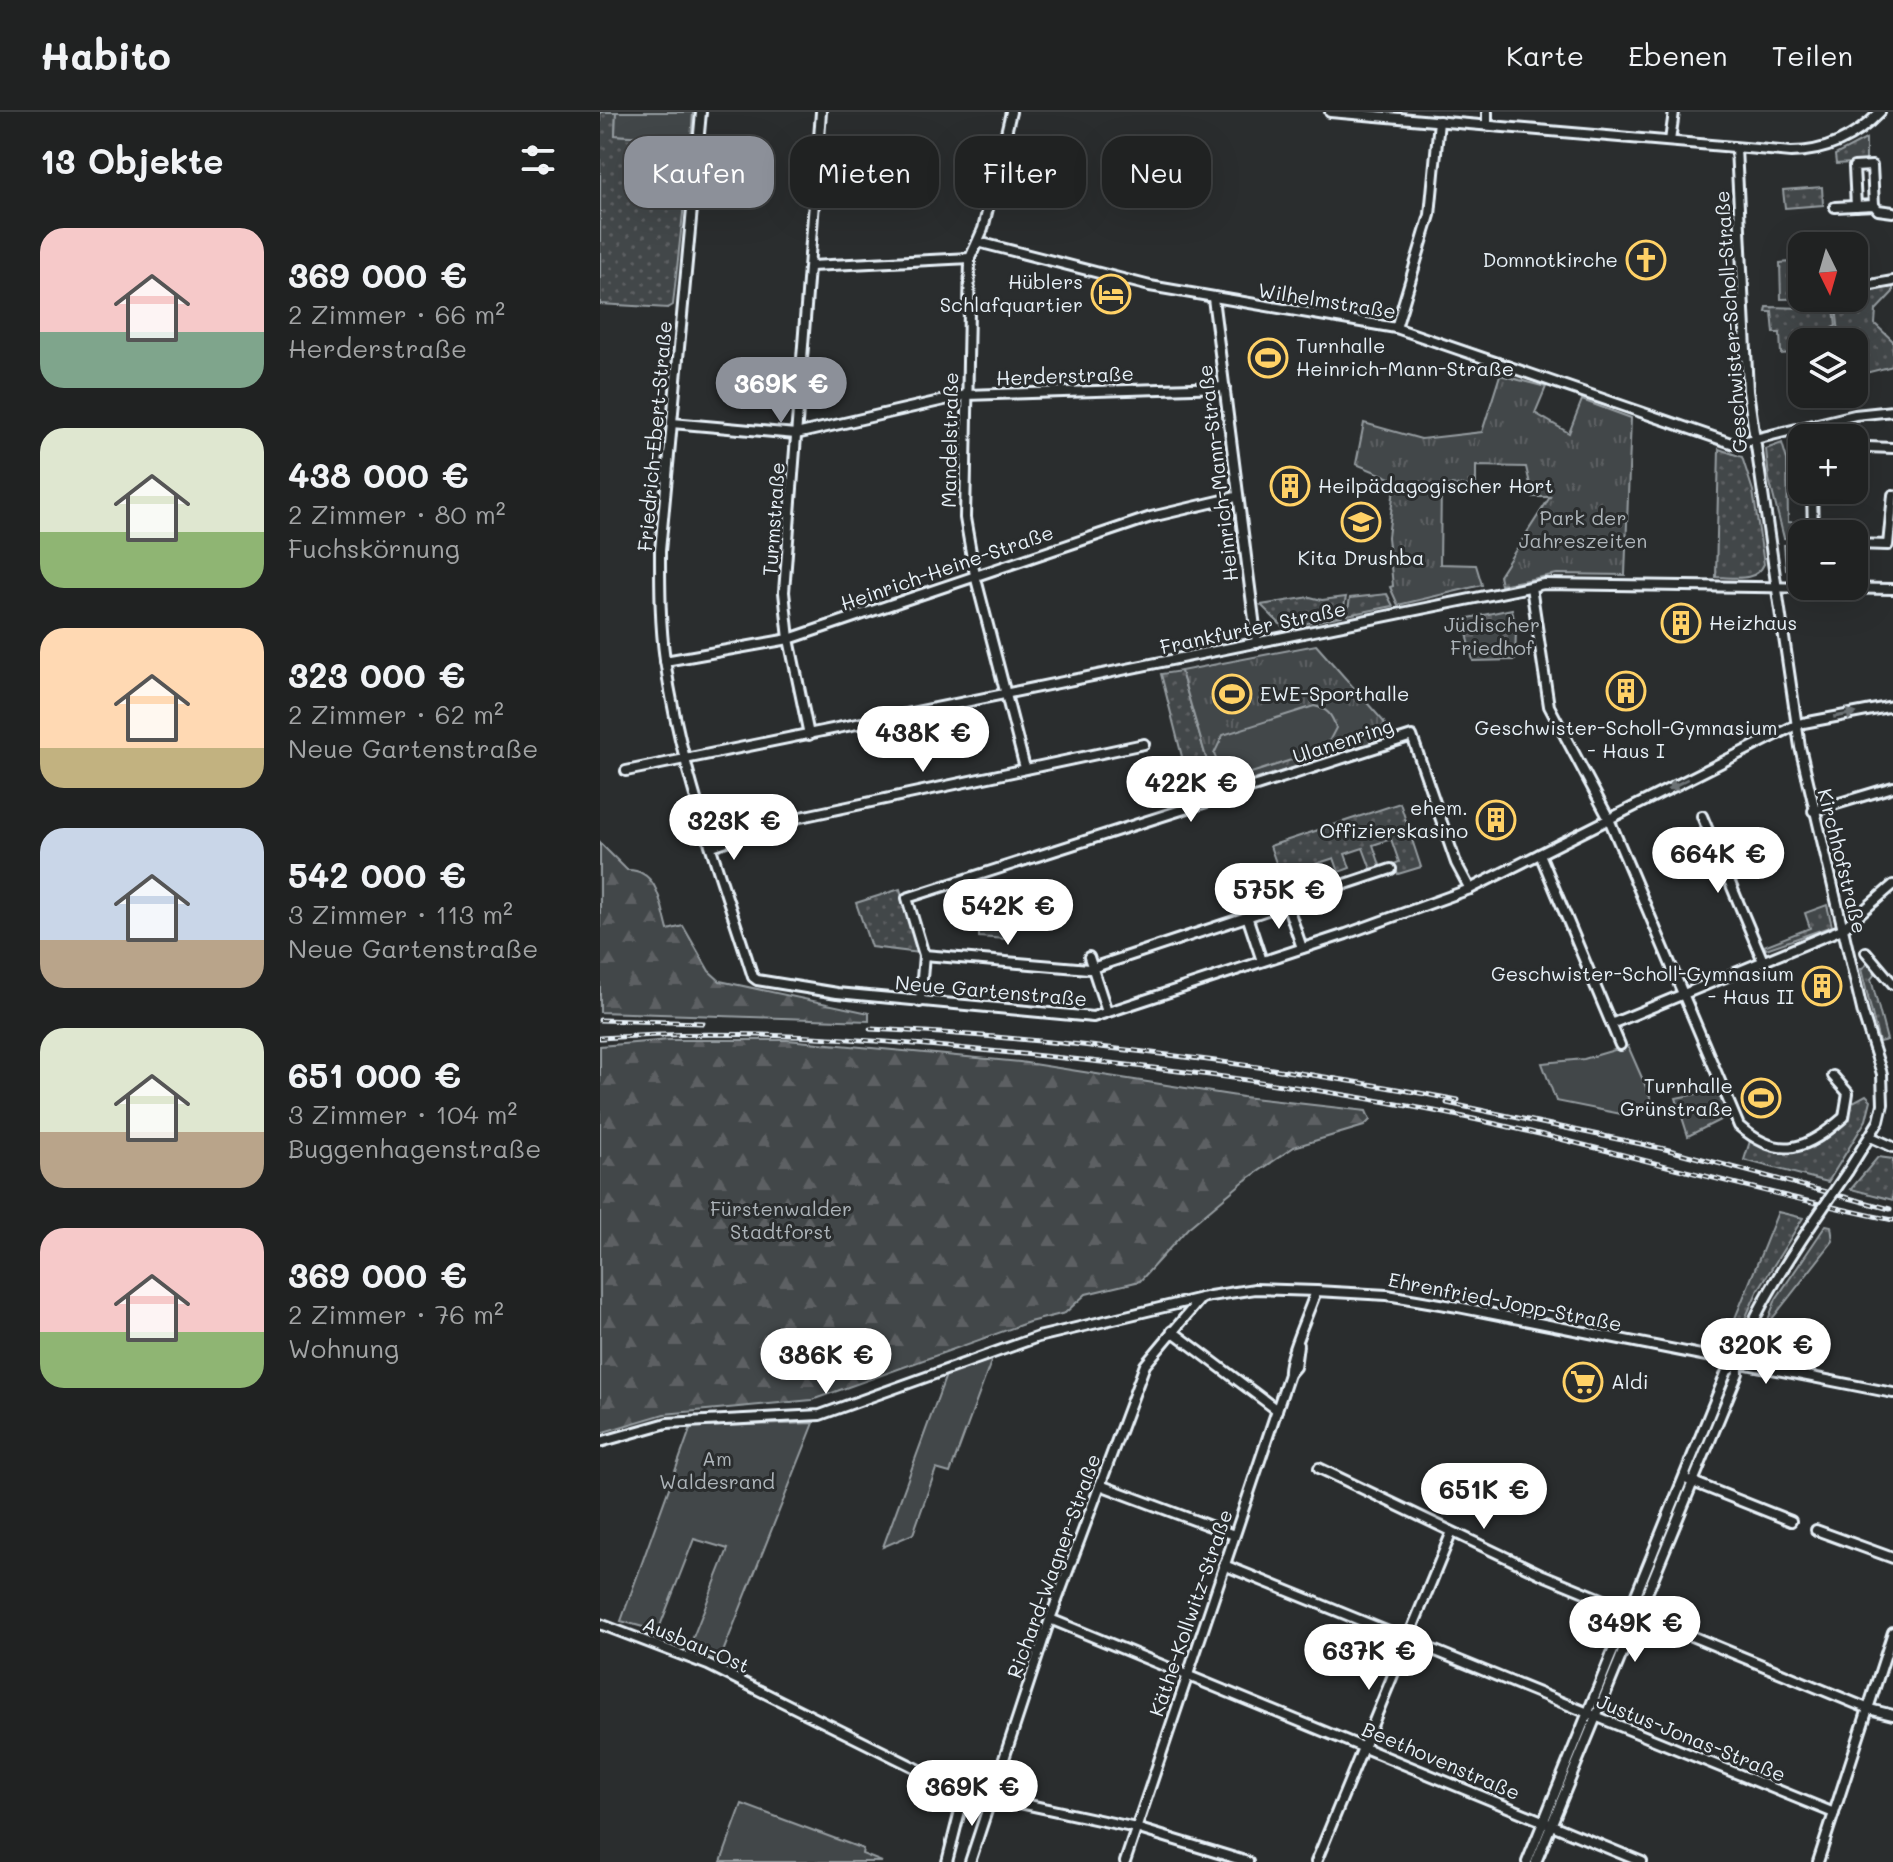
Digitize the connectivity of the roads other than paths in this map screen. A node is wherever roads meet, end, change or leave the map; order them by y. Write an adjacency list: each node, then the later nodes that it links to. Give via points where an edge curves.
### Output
1 (701, 112): 27 (street, Friedrich-Ebert-Straße)
2 (821, 112): 19 (street, Turmstraße)
3 (1011, 112): 17 (street, Mandelstraße)
4 (1330, 112): 9 (street)
5 (1487, 112): 10 (street)
6 (1674, 112): 11 (street)
7 (1881, 112): 8 (street); 12 (street, via 1853,135 1812,152)
8 (1893, 115)
9 (1439, 121): 10 (street); 23 (street, via 1430,215)
10 (1487, 125): 11 (street)
11 (1670, 141): 12 (street)
12 (1736, 148): 29 (street, Geschwister-Scholl-Straße)
13 (1874, 205): 14 (street); 14 (street, via 1872,166 1854,167); 16 (street)
14 (1856, 206): 15 (street)
15 (1835, 207)
16 (1893, 212)
17 (978, 242): 18 (street, Mandelstraße); 22 (street, Wilhelmstraße)
18 (970, 258): 19 (street); 25 (street, Mandelstraße)
19 (811, 266): 28 (street, Turmstraße)
20 (1893, 281): 21 (street)
21 (1868, 285)
22 (1213, 298): 23 (street, Wilhelmstraße); 24 (street, Heinrich-Mann-Straße)
23 (1396, 328): 29 (street, Wilhelmstraße, via 1734,444)
24 (1225, 387): 25 (street, Herderstraße); 33 (street, Heinrich-Mann-Straße)
25 (966, 395): 28 (street, Herderstraße); 35 (street, Mandelstraße, via 965,518)
26 (1893, 411): 29 (street, via 1855,415)
27 (672, 423): 28 (street, Herderstraße); 43 (street, Friedrich-Ebert-Straße, via 660,551)
28 (796, 434): 41 (street, Turmstraße, via 784,592)
29 (1754, 442): 37 (street, Geschwister-Scholl-Straße)
30 (1868, 447): 31 (street)
31 (1893, 448)
32 (1893, 495): 34 (street, via 1888,545)
33 (1236, 497): 35 (street, Heinrich-Heine-Straße, via 1151,517); 42 (street, Heinrich-Mann-Straße)
34 (1868, 544)
35 (975, 575): 41 (street, Heinrich-Heine-Straße); 44 (street, Mandelstraße)
36 (1531, 587): 37 (street, Frankfurter Straße, via 1590,583); 42 (street, Frankfurter Straße); 55 (street, via 1545,696)
37 (1777, 588): 38 (street, Frankfurter Straße); 46 (street, Kirchhofstraße)
38 (1788, 588)
39 (1868, 588): 40 (street, Frankfurter Straße)
40 (1893, 589)
41 (789, 639): 43 (street, Heinrich-Heine-Straße); 47 (street, Turmstraße)
42 (1257, 643): 44 (street, Frankfurter Straße)
43 (665, 661): 49 (street, Friedrich-Ebert-Straße)
44 (1006, 695): 47 (street, Frankfurter Straße); 50 (street, Mandelstraße)
45 (1893, 706): 46 (street, Neue Gartenstraße, one-way to 45)
46 (1798, 724): 53 (street, Kirchhofstraße); 55 (street, Neue Gartenstraße, one-way to 55)
47 (809, 735): 49 (street, Frankfurter Straße)
48 (1144, 744): 50 (street)
49 (685, 761): 51 (street, Frankfurter Straße); 56 (street, Neue Gartenstraße)
50 (1025, 768): 56 (street, via 791,819)
51 (626, 771)
52 (1893, 787): 53 (street)
53 (1813, 811): 63 (street, Kirchhofstraße)
54 (1702, 816): 69 (street)
55 (1609, 819): 57 (street, Neue Gartenstraße); 72 (street)
56 (712, 846): 73 (street, Neue Gartenstraße, via 755,978)
57 (1540, 854): 60 (street, Neue Gartenstraße); 75 (street)
58 (1391, 869): 61 (street)
59 (1893, 885): 63 (street)
60 (1470, 889): 64 (street, Neue Gartenstraße); 66 (street, Ulanenring, via 1412,736 907,898)
61 (1287, 904): 62 (street); 64 (street)
62 (1247, 916): 68 (street); 70 (street)
63 (1842, 929): 69 (street); 78 (street, Kirchhofstraße, via 1882,1074 1883,1104)
64 (1302, 948): 68 (street, Neue Gartenstraße)
65 (1866, 952): 71 (street)
66 (924, 955): 70 (street); 73 (street, Ulanenring)
67 (1089, 957): 70 (street)
68 (1262, 961): 74 (street, Neue Gartenstraße)
69 (1763, 961): 72 (street)
70 (1092, 968): 74 (street)
71 (1893, 984)
72 (1684, 993): 75 (street); 77 (street, via 1739,1126 1752,1137 1790,1149 1825,1133 1844,1117 1848,1105 1848,1093)
73 (920, 1002): 74 (street, Neue Gartenstraße, via 1093,1017)
74 (1107, 1012)
75 (1611, 1024): 76 (street)
76 (1620, 1045)
77 (1833, 1076)
78 (1871, 1137): 79 (street); 83 (street, Kirchhofstraße, bridge, via 1779,1275)
79 (1893, 1147)
80 (1316, 1291): 81 (street, Ehrenfried-Jopp-Straße, via 1255,1289); 83 (street, Ehrenfried-Jopp-Straße, via 1458,1307); 85 (street, Käthe-Kollwitz-Straße)
81 (1201, 1298): 82 (street, Richard-Wagner-Straße); 86 (street, Ehrenfried-Jopp-Straße, via 1038,1337 820,1415 697,1419)
82 (1172, 1331): 85 (street); 89 (street, Richard-Wagner-Straße, via 1145,1365)
83 (1737, 1364): 84 (street, Ehrenfried-Jopp-Straße); 88 (street, Kirchhofstraße, via 1727,1371)
84 (1893, 1393)
85 (1277, 1410): 93 (street, Käthe-Kollwitz-Straße)
86 (600, 1442)
87 (1319, 1468): 92 (street)
88 (1688, 1481): 90 (street); 96 (street, Kirchhofstraße)
89 (1100, 1485): 93 (street); 97 (street, Richard-Wagner-Straße)
90 (1791, 1521)
91 (1816, 1530): 94 (street)
92 (1451, 1534): 96 (street); 100 (street)
93 (1234, 1535): 95 (street, Käthe-Kollwitz-Straße)
94 (1893, 1558)
95 (1224, 1565): 100 (street, Justus-Jonas-Straße); 101 (street, Käthe-Kollwitz-Straße)
96 (1634, 1612): 102 (street); 104 (street, Kirchhofstraße)
97 (1050, 1619): 101 (street, Beethovenstraße); 107 (street, Richard-Wagner-Straße)
98 (600, 1624): 106 (street, Ausbau-Ost, via 670,1648 940,1780)
99 (1893, 1632): 102 (street)
100 (1407, 1638): 104 (street, Justus-Jonas-Straße); 105 (street)
101 (1187, 1675): 105 (street, Beethovenstraße); 110 (street, Käthe-Kollwitz-Straße)
102 (1869, 1709): 103 (street); 108 (street)
103 (1893, 1715)
104 (1592, 1716): 108 (street, Justus-Jonas-Straße); 109 (street, Kirchhofstraße)
105 (1366, 1746): 109 (street, Beethovenstraße); 115 (street)
106 (966, 1787): 107 (street, Ausbau-Ost); 111 (street)
107 (992, 1797): 110 (street, Ausbau-Ost); 112 (street, Richard-Wagner-Straße)
108 (1834, 1813): 119 (street)
109 (1548, 1823): 116 (street); 117 (street); 118 (street, Beethovenstraße)
110 (1136, 1828): 113 (street, Käthe-Kollwitz-Straße); 114 (street, Ausbau-Ost)
111 (947, 1862)
112 (970, 1862)
113 (1125, 1862)
114 (1248, 1862)
115 (1316, 1862)
116 (1527, 1862)
117 (1536, 1862)
118 (1642, 1862)
119 (1818, 1862)

